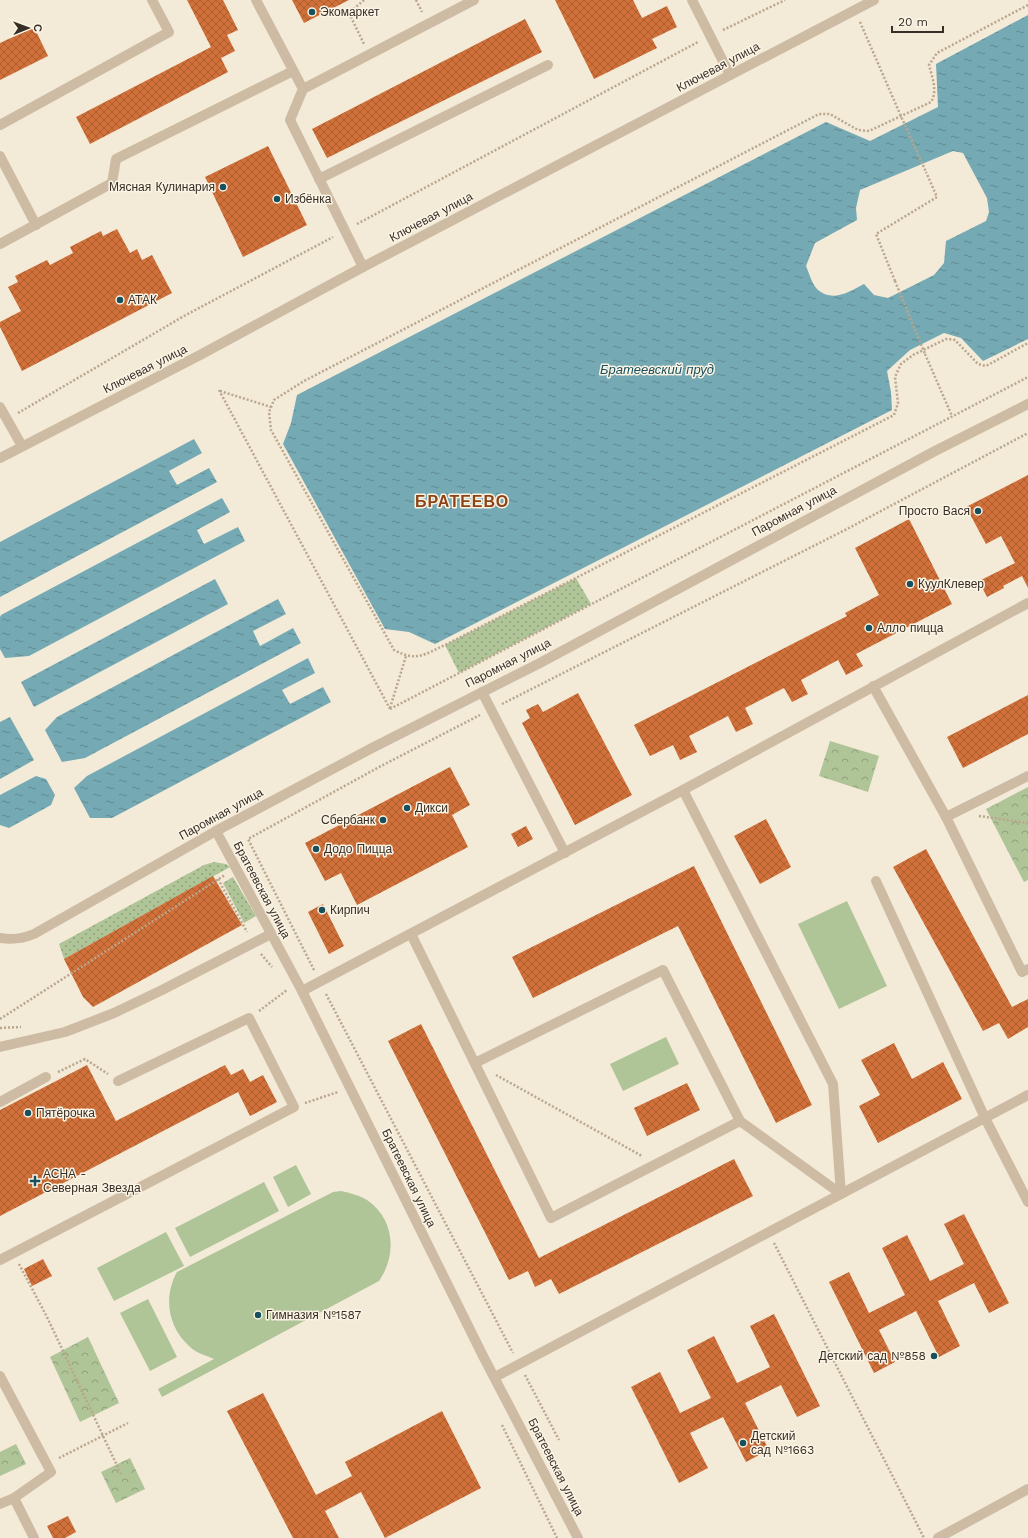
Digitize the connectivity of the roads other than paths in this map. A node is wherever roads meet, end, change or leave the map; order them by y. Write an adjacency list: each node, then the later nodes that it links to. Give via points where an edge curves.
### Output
1 (152, 0): 10 (street, via 169,32)
2 (256, 0): 7 (street)
3 (474, 0): 9 (street)
4 (692, 0): 8 (street)
5 (874, 0): 8 (street, Ключевая улица)
6 (548, 65): 12 (street)
7 (293, 70): 9 (street); 13 (street, via 116,159 112,183)
8 (730, 75): 15 (street, Ключевая улица)
9 (303, 90): 12 (street, via 290,120)
10 (0, 125)
11 (0, 156): 13 (street)
12 (320, 179): 15 (street)
13 (36, 225): 14 (street)
14 (0, 244)
15 (363, 268): 18 (street, Ключевая улица)
16 (1028, 404): 22 (street, Паромная улица)
17 (0, 407): 18 (street)
18 (22, 446): 19 (street, Ключевая улица)
19 (0, 458)
20 (1028, 603): 21 (street)
21 (873, 686): 24 (street); 25 (street)
22 (482, 692): 26 (street, Паромная улица); 27 (street)
23 (1028, 776): 25 (street)
24 (683, 790): 27 (street); 42 (street, via 833,1084)
25 (946, 817): 32 (street, via 1022,972)
26 (216, 831): 29 (street, Братеевская улица); 31 (street, Паромная улица, via 34,934 23,938)
27 (565, 853): 30 (street)
28 (876, 881): 40 (street)
29 (271, 934): 33 (street, Братеевская улица); 34 (street, via 114,1013 66,1032)
30 (411, 934): 33 (street); 35 (street)
31 (0, 938)
32 (1028, 969)
33 (302, 991): 46 (street, Братеевская улица)
34 (0, 1047)
35 (474, 1063): 41 (street, via 663,970); 41 (street, via 551,1218)
36 (46, 1077): 39 (street)
37 (118, 1081): 44 (street, via 249,1018 294,1107)
38 (1028, 1095): 40 (street)
39 (0, 1102)
40 (985, 1118): 42 (street); 43 (street)
41 (740, 1121): 42 (street)
42 (841, 1194): 46 (street)
43 (1028, 1202)
44 (0, 1260)
45 (0, 1376): 48 (street, via 50,1472)
46 (495, 1377): 51 (street, Братеевская улица)
47 (1028, 1491): 52 (street)
48 (14, 1498): 49 (street); 50 (street)
49 (0, 1504)
50 (34, 1538)
51 (578, 1538)
52 (938, 1538)

